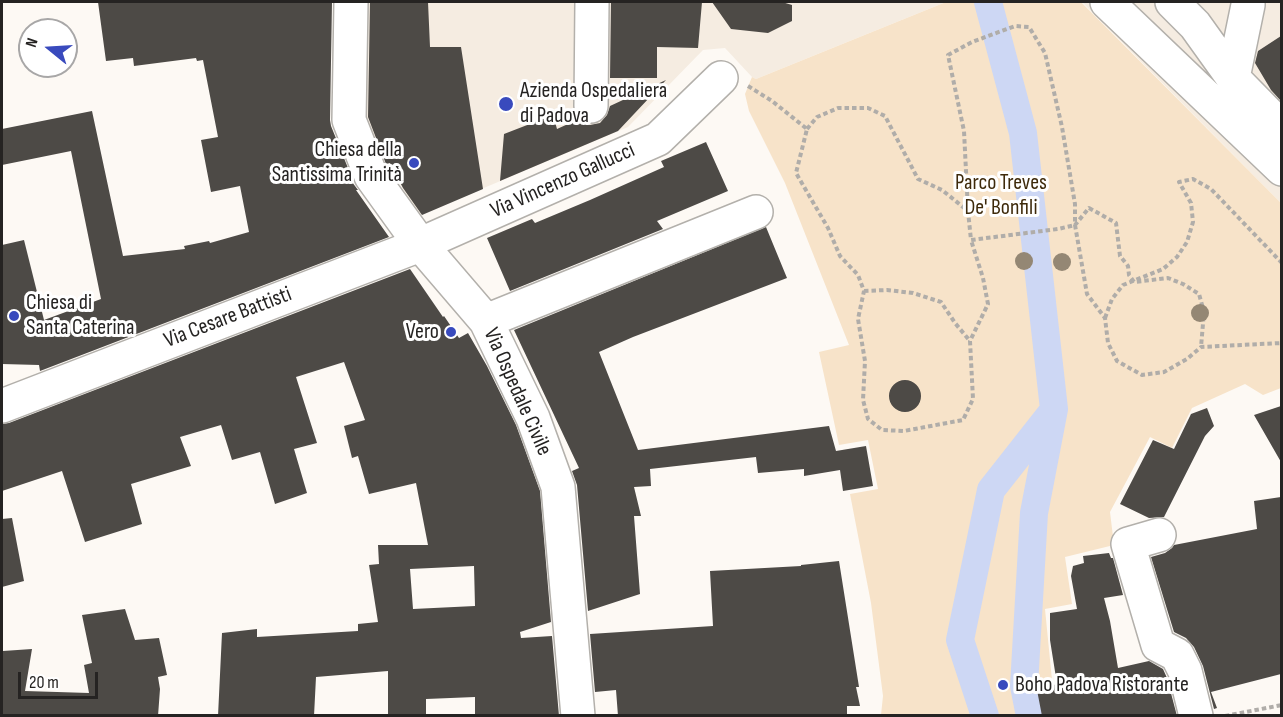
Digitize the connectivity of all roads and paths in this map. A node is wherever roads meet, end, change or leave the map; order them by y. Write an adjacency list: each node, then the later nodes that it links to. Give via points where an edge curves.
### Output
1 (351, 2): 16 (street, Via Ospedale Civile, via 349,120 371,176)
2 (592, 2): 8 (street)
3 (1107, 2): 11 (street)
4 (1172, 2): 7 (street, via 1195,25)
5 (1248, 2): 7 (street)
6 (721, 78): 10 (path, via 748,86); 16 (street, Via Vincenzo Gallucci, via 658,139)
7 (1233, 78): 9 (street)
8 (591, 106)
9 (1281, 128)
10 (807, 129): 12 (path, via 817,117 838,108 868,108 885,116 918,179 942,190); 19 (path, via 796,173 840,256 858,275)
11 (1281, 170)
12 (968, 211): 14 (path, via 964,131 948,56 972,42 1016,26 1029,27 1045,53 1062,127); 15 (path)
13 (756, 212): 21 (street)
14 (1076, 225): 15 (path); 18 (path, via 1089,208 1116,223 1120,256); 20 (path, via 1086,294)
15 (971, 240): 22 (path, via 988,304)
16 (420, 244): 21 (street, Via Ospedale Civile); 25 (street, Via Cesare Battisti)
17 (1281, 263): 18 (path, via 1211,189 1193,179 1179,183 1191,203 1194,222 1187,242 1163,269)
18 (1134, 282): 20 (path, via 1124,285 1112,298); 24 (path, via 1168,278 1199,294 1204,312)
19 (864, 291): 22 (path, via 913,293 941,302); 22 (path, via 858,319 865,361 863,400 868,419 882,430 904,431 963,420 973,399)
20 (1105, 318): 24 (path, via 1108,343 1116,361 1142,375 1164,372)
21 (486, 321): 28 (street, Via Ospedale Civile, via 533,418 558,487)
22 (970, 341)
23 (1281, 343): 24 (path)
24 (1201, 347)
25 (2, 406)
26 (1159, 535): 29 (street, via 1128,544 1158,645 1177,655)
27 (1281, 705): 30 (path)
28 (578, 716)
29 (1196, 716)
30 (1225, 716)

